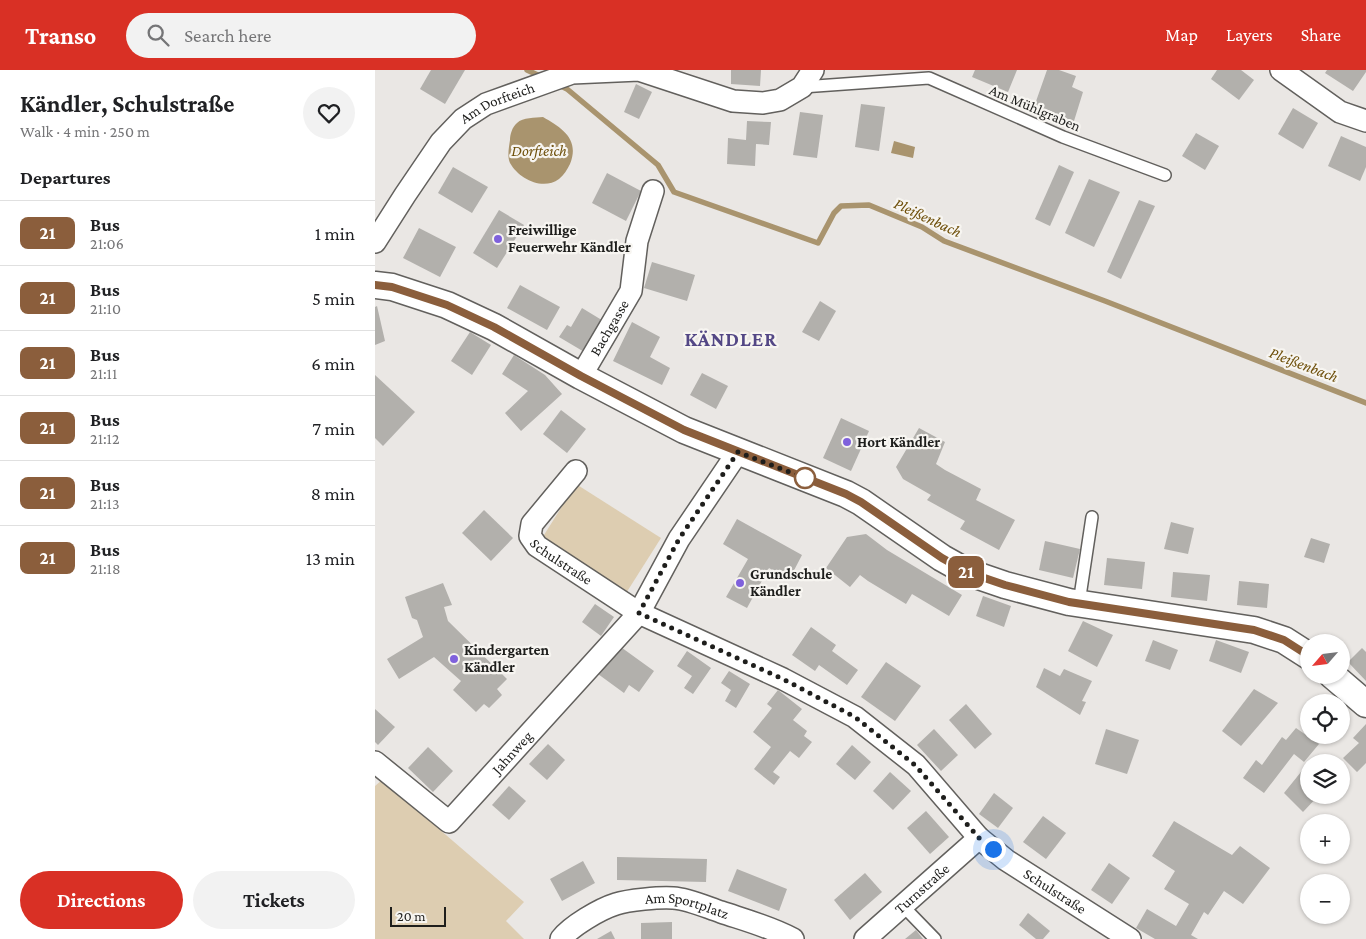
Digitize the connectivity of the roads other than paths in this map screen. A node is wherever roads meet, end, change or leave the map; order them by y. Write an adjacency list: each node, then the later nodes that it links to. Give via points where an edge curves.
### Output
1 (1281, 70): 3 (street, via 1340,112)
2 (807, 79): 4 (lane, Am Mühlgraben, via 929,78 1063,137); 6 (street, Am Dorfteich, via 780,100 763,103 733,101 639,70 572,73 487,104 463,119 441,142)
3 (1366, 121)
4 (1165, 175)
5 (653, 191): 8 (street, Bachgasse, via 637,241 631,291)
6 (375, 242)
7 (375, 285): 8 (street, via 392,287 447,305 494,327)
8 (581, 376): 9 (street, via 684,430)
9 (738, 452): 12 (street, via 854,498 967,572); 13 (street, via 679,539)
10 (576, 471): 13 (street, Schulstraße, via 531,524 530,536 537,546)
11 (1092, 517): 12 (lane)
12 (1079, 603): 14 (street, via 1254,630 1284,640)
13 (639, 613): 17 (street, Jahnweg, via 449,822); 18 (street, Schulstraße, via 783,679 855,717 915,765)
14 (1300, 650)
15 (1343, 684): 16 (street)
16 (1366, 704)
17 (375, 762)
18 (979, 838): 19 (street, Turnstraße); 24 (street, Schulstraße, via 1006,860)
19 (902, 906): 22 (street, Turnstraße); 23 (lane)
20 (561, 939): 21 (street, Am Sportplatz, via 578,923 616,904 673,898)
21 (793, 939)
22 (865, 939)
23 (935, 939)
24 (1129, 939)

